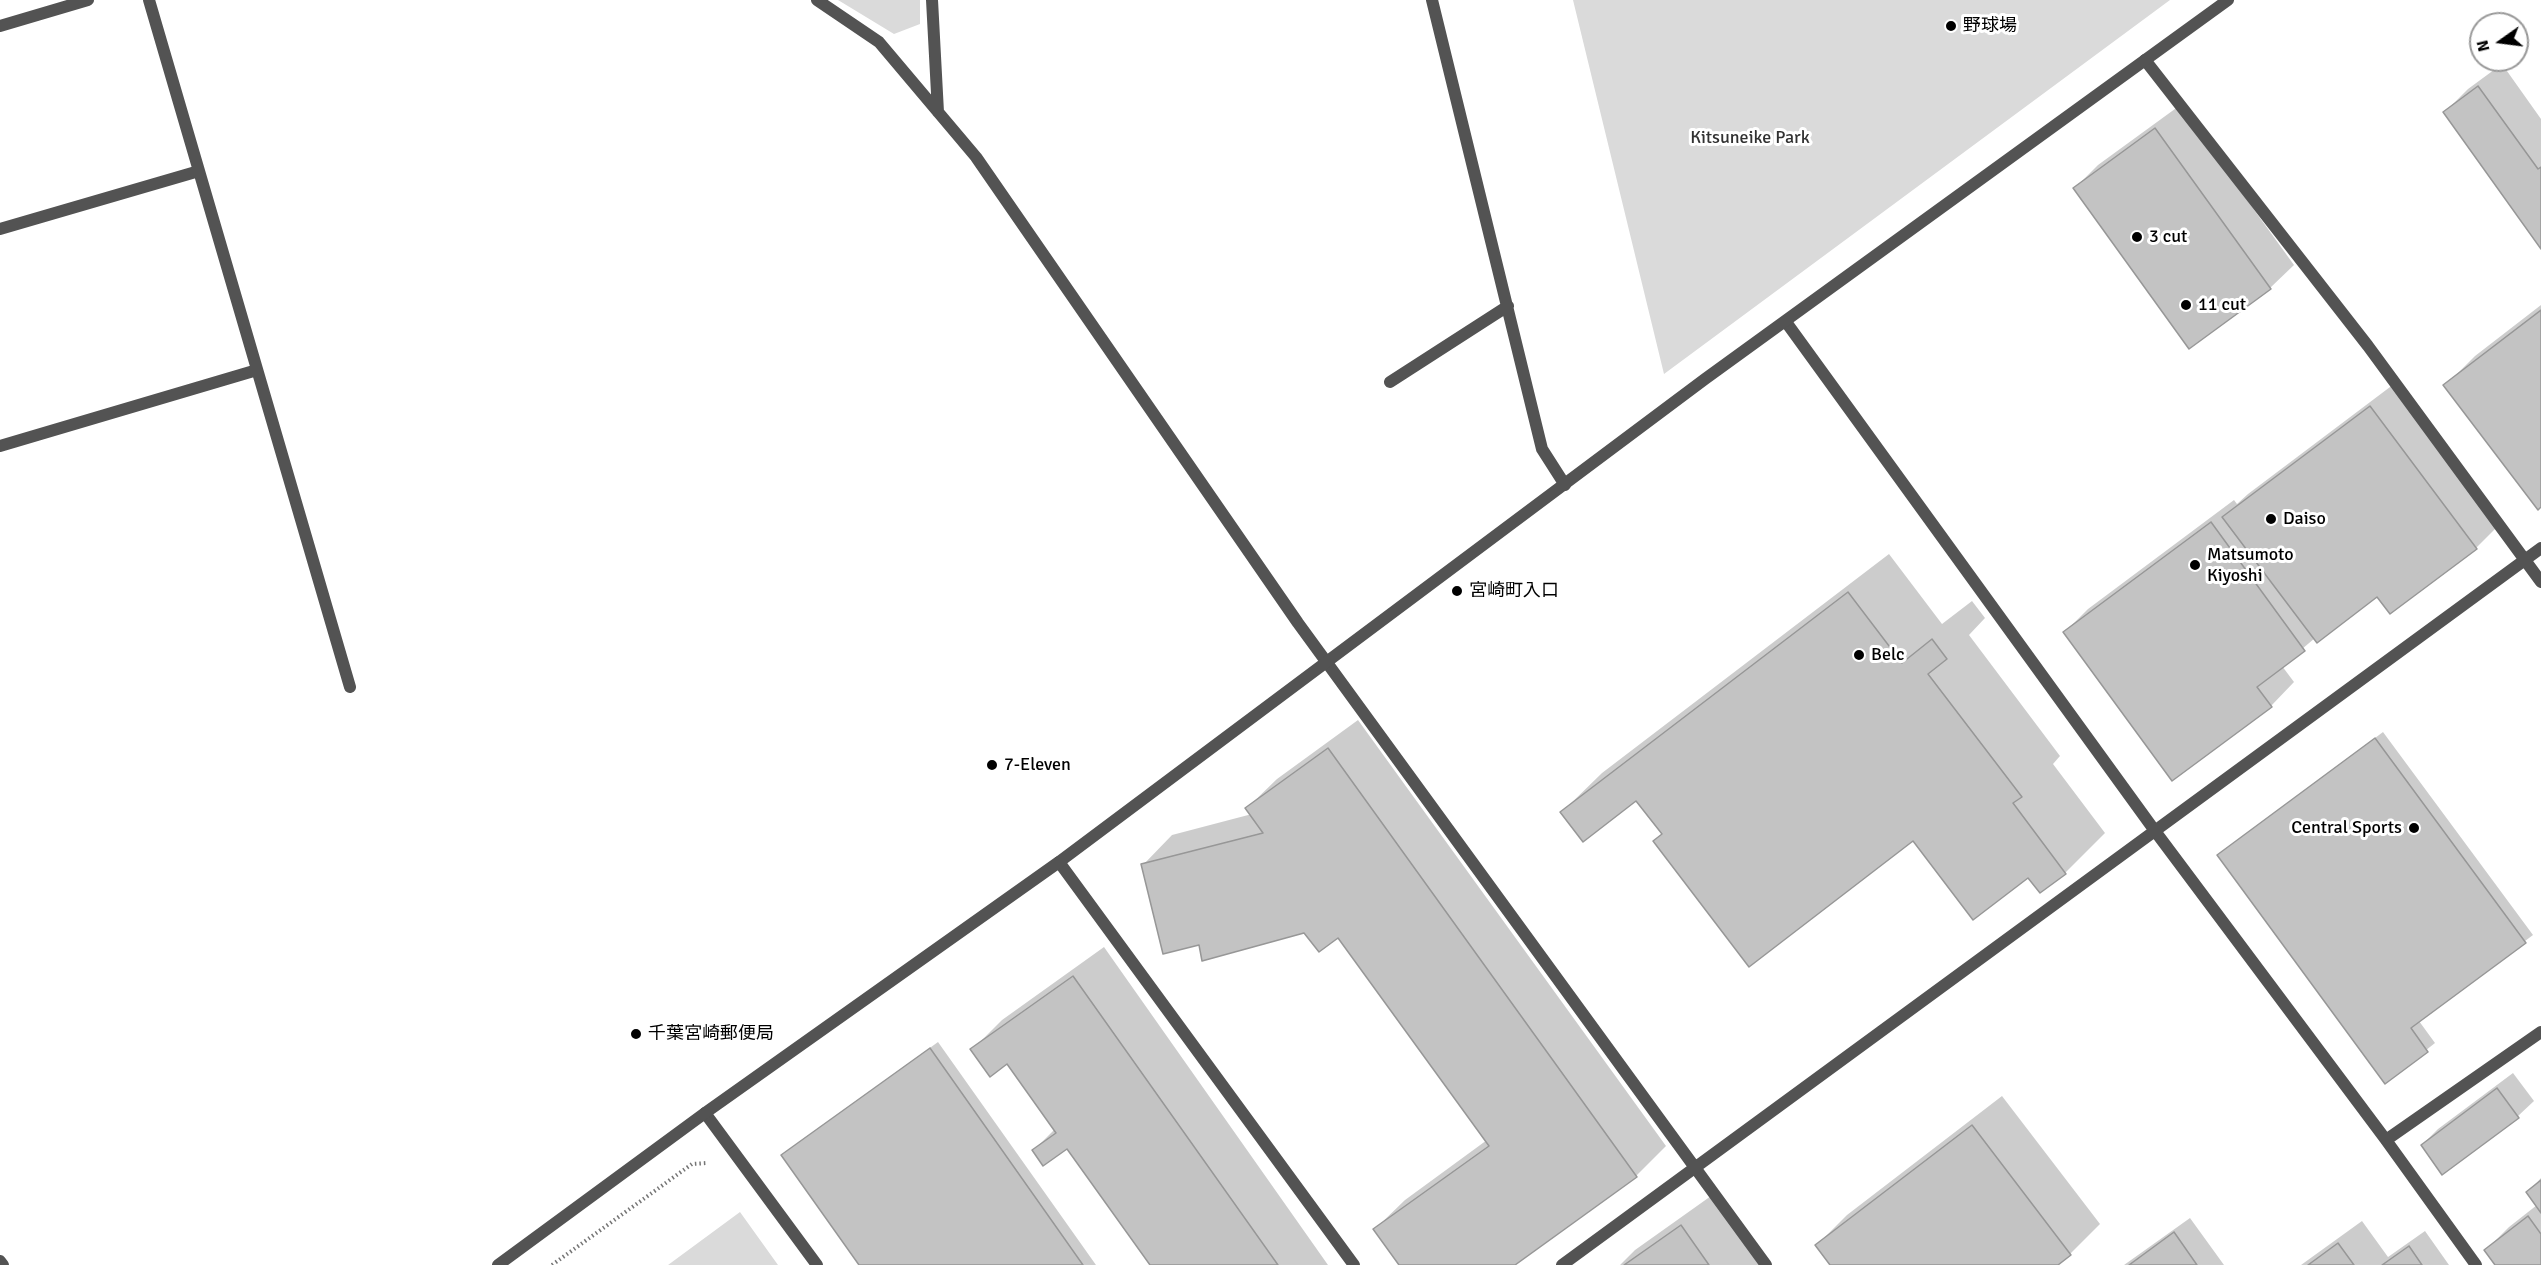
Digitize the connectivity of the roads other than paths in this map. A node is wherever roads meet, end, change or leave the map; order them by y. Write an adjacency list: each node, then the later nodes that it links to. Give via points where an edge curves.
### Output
1 (88, 0): 7 (street)
2 (149, 0): 10 (street)
3 (817, 0): 9 (street, via 879,42)
4 (932, 0): 9 (street)
5 (1432, 0): 12 (street)
6 (2228, 0): 8 (street)
7 (0, 26)
8 (2145, 60): 13 (street); 19 (street, via 2368,346)
9 (938, 112): 21 (street, via 976,158)
10 (200, 171): 11 (street); 14 (street)
11 (0, 229)
12 (1508, 306): 15 (street); 17 (street, via 1542,449)
13 (1786, 322): 17 (street); 23 (street)
14 (257, 370): 16 (street); 22 (street)
15 (1390, 382)
16 (0, 446)
17 (1564, 484): 21 (street)
18 (2541, 548): 19 (street)
19 (2525, 560): 20 (street); 23 (street)
20 (2541, 582)
21 (1326, 661): 24 (street); 28 (street)
22 (350, 687)
23 (2155, 831): 27 (street); 28 (street)
24 (1059, 862): 26 (street); 31 (street)
25 (2541, 1032): 27 (street)
26 (705, 1113): 29 (street); 30 (street)
27 (2386, 1140): 34 (street)
28 (1695, 1167): 32 (street); 33 (street)
29 (498, 1265)
30 (817, 1265)
31 (1354, 1265)
32 (1562, 1265)
33 (1766, 1265)
34 (2476, 1265)

